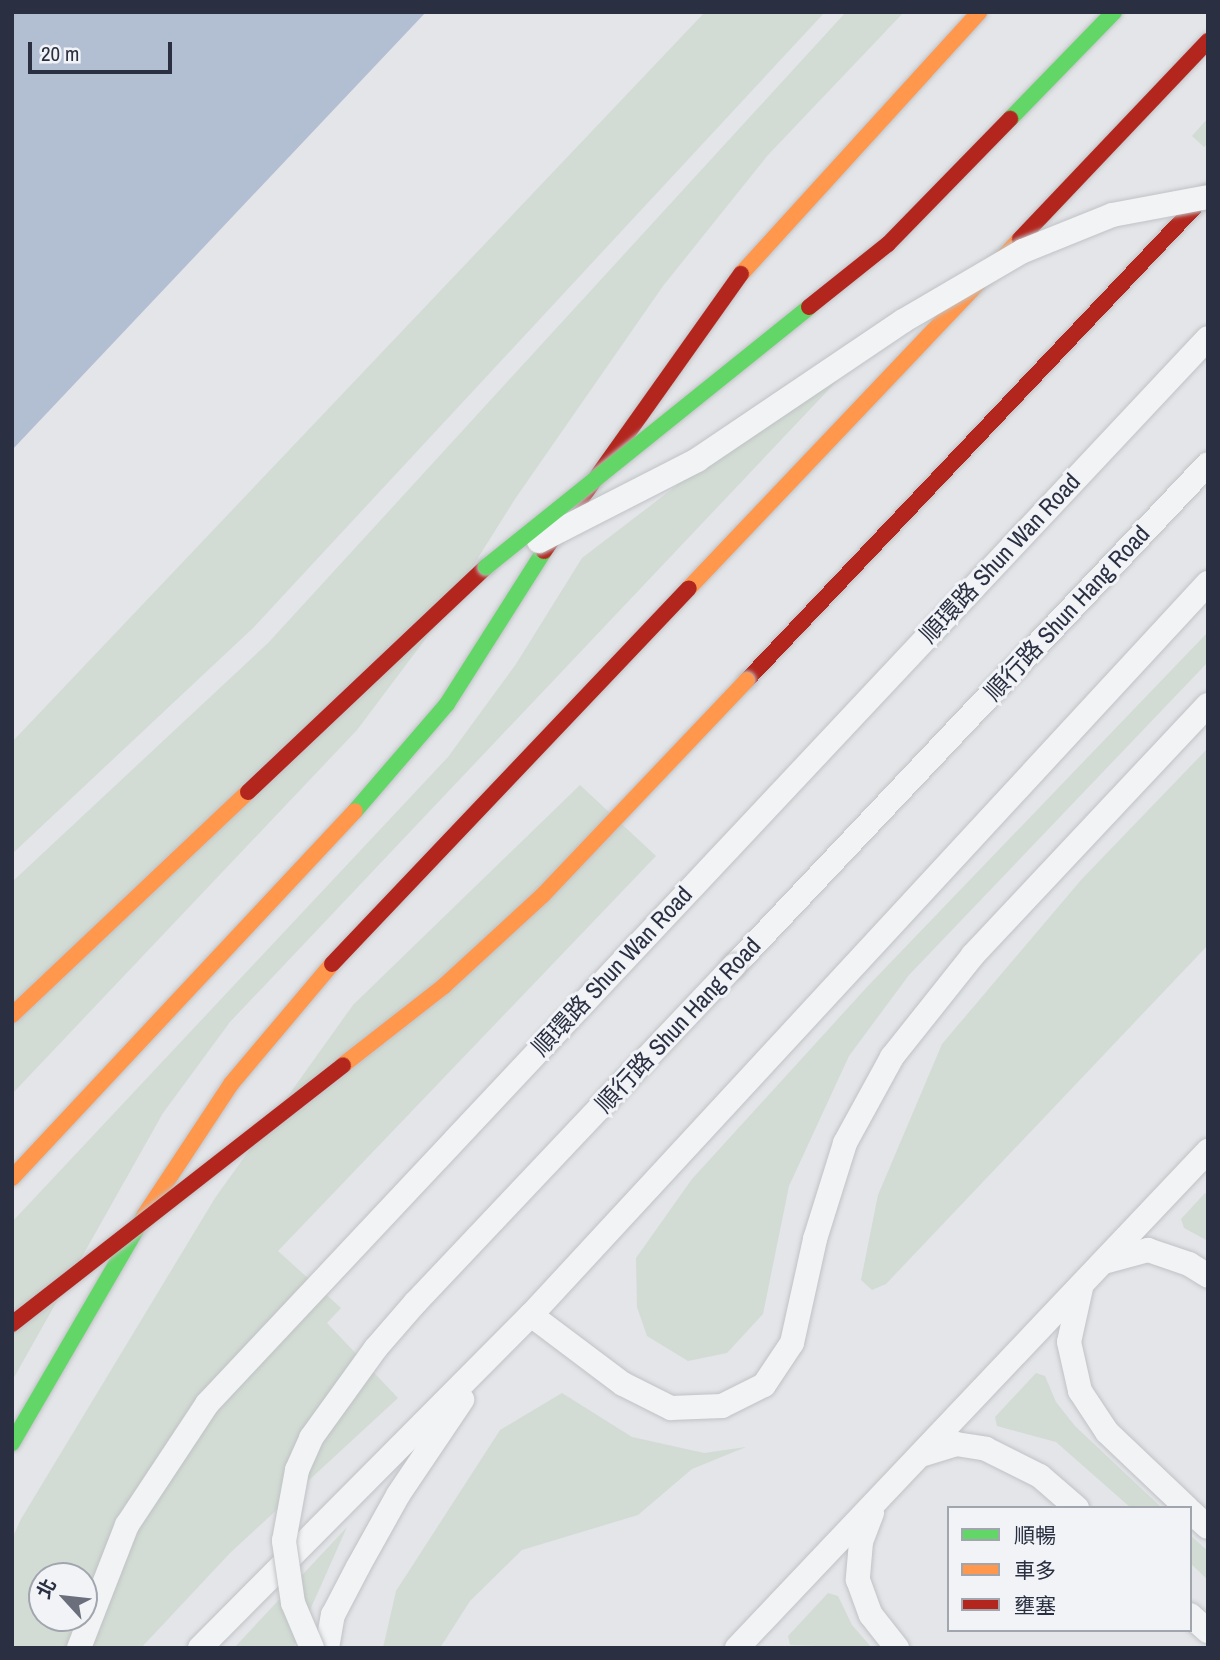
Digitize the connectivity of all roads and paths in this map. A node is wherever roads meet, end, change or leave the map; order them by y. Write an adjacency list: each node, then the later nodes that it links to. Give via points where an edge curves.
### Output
1 (979, 12): 12 (highway, via 778,228 717,303 567,514 447,704 374,791)
2 (1114, 12): 7 (highway, bridge, via 888,244)
3 (1208, 41): 18 (highway, via 324,973 231,1084 111,1266)
4 (1208, 195): 7 (lane, bridge, via 1112,215 1023,251 903,321 697,460); 17 (highway, bridge, via 543,895 444,986)
5 (1208, 338): 27 (lane, 順環路 Shun Wan Road, via 242,1365 177,1444 127,1525)
6 (1208, 464): 29 (lane, 順行路 Shun Hang Road, bridge, via 376,1348 311,1438 294,1483 284,1541 293,1603)
7 (486, 567): 10 (highway)
8 (1208, 583): 16 (lane)
9 (1208, 705): 16 (lane, via 973,955 892,1057 845,1143 815,1239 792,1343 764,1385 722,1406 671,1408 623,1384)
10 (12, 1015)
11 (1208, 1151): 13 (lane)
12 (12, 1178)
13 (1100, 1264): 14 (lane, via 1148,1250); 15 (lane)
14 (1208, 1276)
15 (1083, 1282): 19 (lane); 22 (lane, via 1069,1342 1080,1391 1107,1432)
16 (531, 1315): 28 (lane); 30 (lane, via 455,1410 398,1495 333,1615)
17 (12, 1324)
18 (12, 1443)
19 (912, 1462): 20 (lane); 21 (lane, via 940,1446 986,1449 1040,1476)
20 (887, 1489): 31 (lane); 32 (lane, via 866,1524 857,1560 858,1580 871,1615)
21 (1075, 1506)
22 (1186, 1506)
23 (1192, 1512): 24 (lane)
24 (1208, 1527)
25 (1192, 1617): 26 (lane)
26 (1208, 1631)
27 (79, 1648)
28 (200, 1648)
29 (312, 1648)
30 (327, 1648)
31 (737, 1648)
32 (897, 1648)

